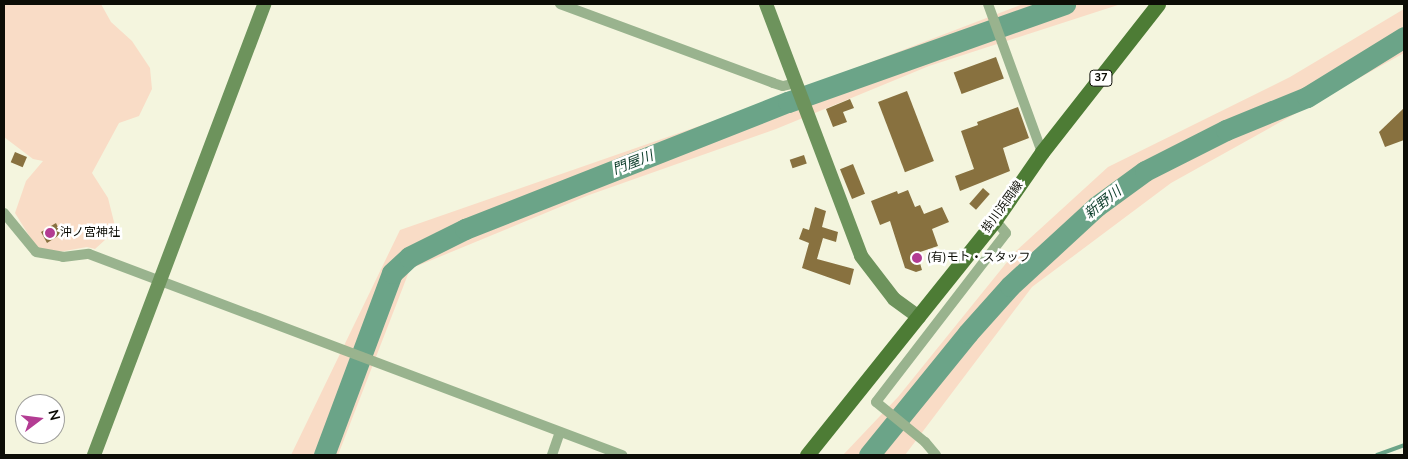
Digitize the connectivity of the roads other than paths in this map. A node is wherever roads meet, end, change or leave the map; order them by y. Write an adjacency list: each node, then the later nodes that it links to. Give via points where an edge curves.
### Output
1 (264, 4): 10 (street)
2 (560, 4): 6 (street, via 773,83 783,86)
3 (766, 4): 6 (street)
4 (988, 4): 7 (street)
5 (1158, 4): 7 (main road, 掛川浜岡線 / 37)
6 (796, 83): 11 (street, via 861,256 894,299)
7 (1042, 152): 9 (main road, 掛川浜岡線 / 37)
8 (4, 213): 10 (street, via 36,252 63,258 89,254)
9 (995, 220): 11 (main road, 掛川浜岡線 / 37); 17 (street, via 1006,233 876,402)
10 (160, 281): 12 (street); 13 (street)
11 (919, 317): 16 (main road, 掛川浜岡線 / 37)
12 (560, 432): 14 (street); 15 (street)
13 (94, 455)
14 (552, 455)
15 (622, 455)
16 (807, 455)
17 (936, 455)

